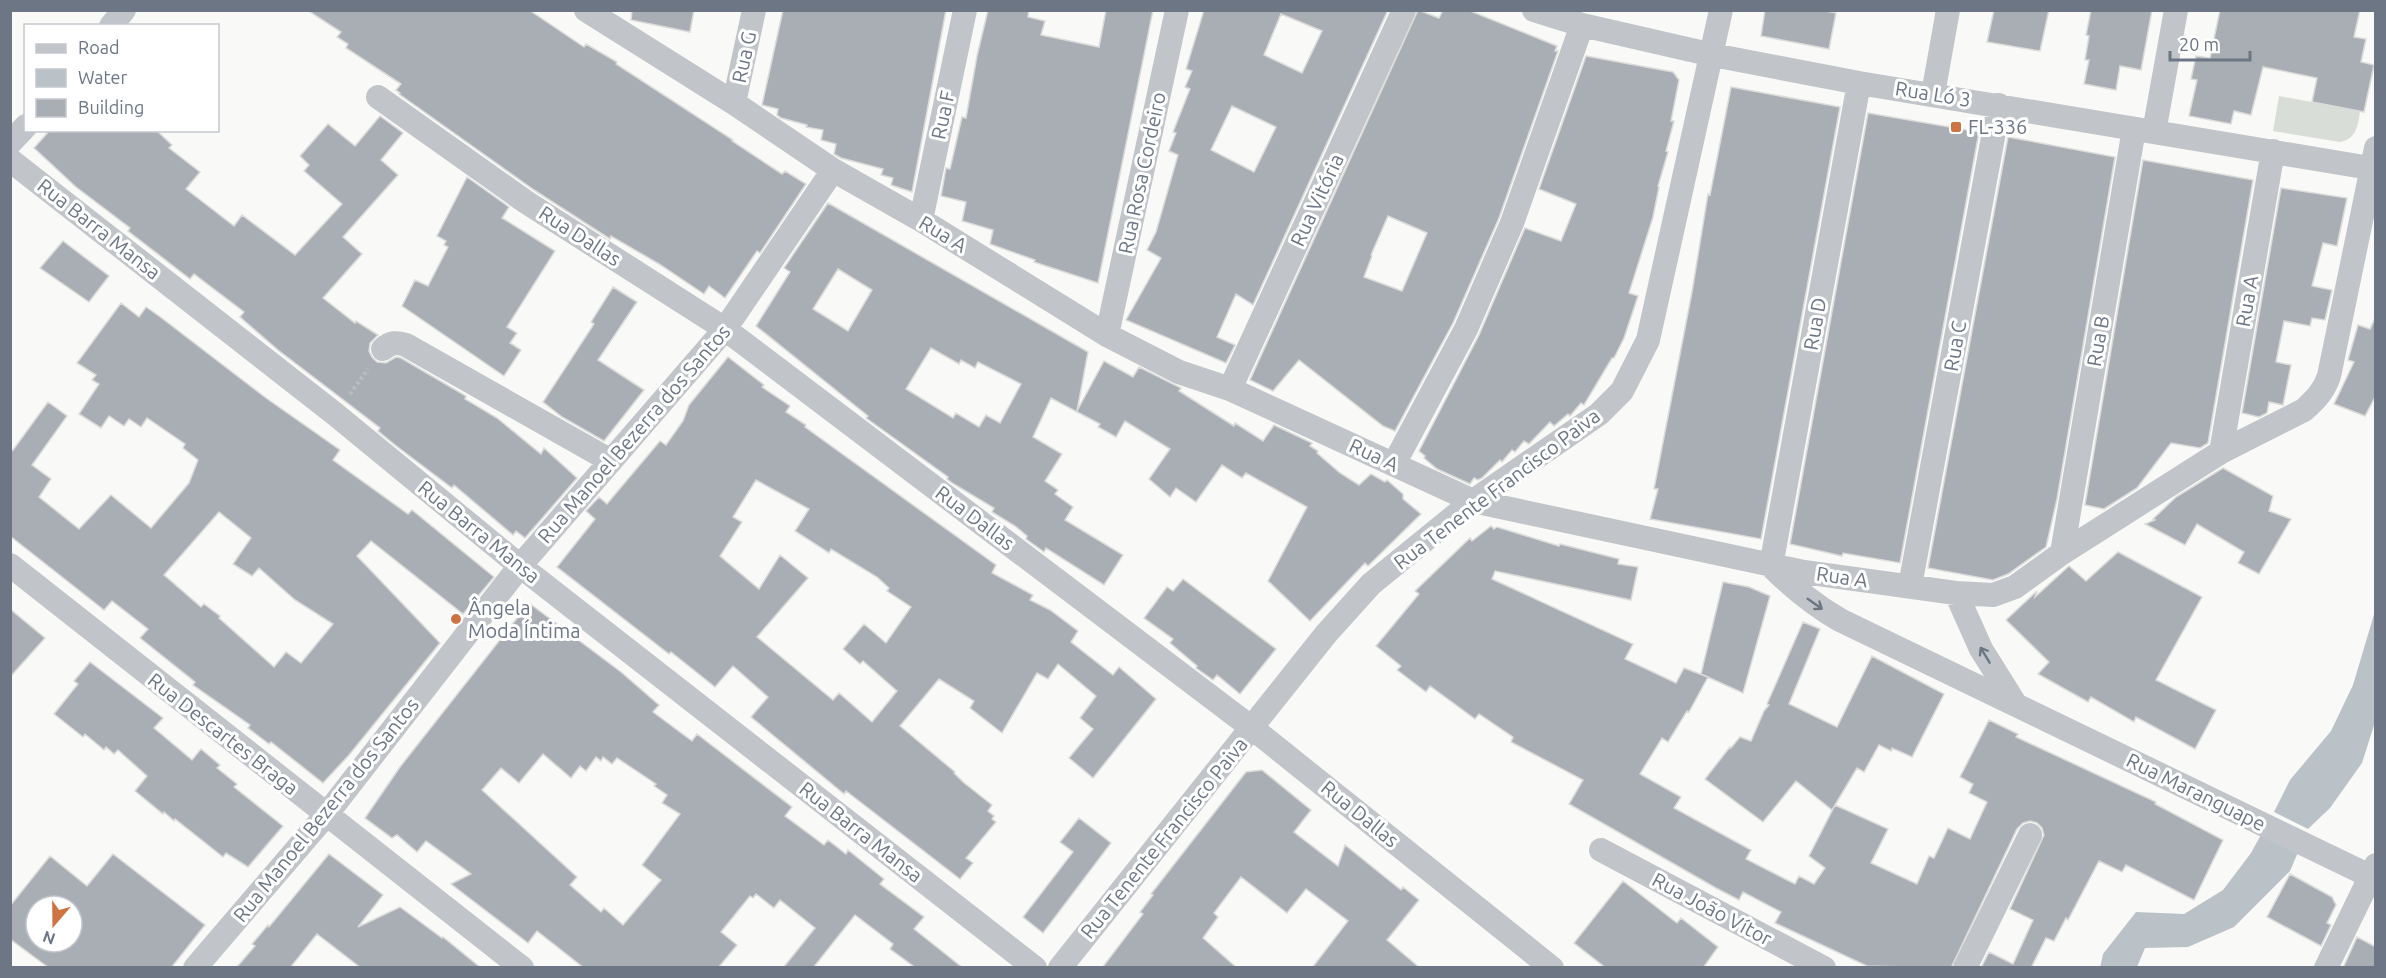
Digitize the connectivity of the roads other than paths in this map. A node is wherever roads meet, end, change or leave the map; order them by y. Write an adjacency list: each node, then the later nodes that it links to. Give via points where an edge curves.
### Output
1 (124, 10): 11 (street)
2 (586, 10): 17 (street, Rua A)
3 (754, 10): 17 (street, Rua G)
4 (965, 10): 26 (street, Rua F)
5 (1177, 10): 28 (street, Rua Rosa Cordeiro)
6 (1404, 10): 30 (street, Rua Vitória)
7 (1534, 10): 12 (street, Rua Ló 3)
8 (1721, 10): 13 (street, Rua Tenente Francisco Paiva)
9 (1948, 10): 15 (street)
10 (2176, 10): 20 (street, Rua B)
11 (113, 24)
12 (1582, 26): 13 (street, Rua Ló 3); 33 (street, via 1507,234 1466,329)
13 (1713, 55): 14 (street, Rua Ló 3); 34 (street, Rua Tenente Francisco Paiva, via 1648,340 1636,367 1622,391 1599,414)
14 (1859, 83): 15 (street, Rua Ló 3); 38 (street, Rua D)
15 (1933, 94): 18 (street, Rua Ló 3)
16 (378, 97): 27 (street, Rua Dallas, via 526,202)
17 (734, 103): 25 (street, Rua A)
18 (1999, 105): 20 (street, Rua Ló 3); 39 (street, Rua C)
19 (24, 128): 21 (street)
20 (2144, 130): 22 (street, Rua Ló 3); 35 (street, Rua B)
21 (10, 143)
22 (2273, 151): 24 (street, Rua Ló 3); 31 (street, Rua A)
23 (10, 160): 37 (street, Rua Barra Mansa, via 335,414)
24 (2374, 161): 31 (street, Rua A, via 2324,390 2304,410)
25 (832, 170): 26 (street, Rua A); 27 (street, Rua Manoel Bezerra dos Santos)
26 (921, 220): 28 (street, Rua A)
27 (725, 329): 32 (street, Rua Manoel Bezerra dos Santos); 42 (street, Rua Dallas)
28 (1107, 335): 30 (street, Rua A, via 1179,372)
29 (383, 349): 32 (street, via 389,343 406,345)
30 (1230, 389): 33 (street, Rua A)
31 (2221, 452): 35 (street, Rua A)
32 (611, 460): 37 (street, Rua Manoel Bezerra dos Santos)
33 (1394, 464): 34 (street, Rua A)
34 (1473, 501): 38 (street, Rua A); 42 (street, Rua Tenente Francisco Paiva, via 1371,584)
35 (2062, 553): 40 (street, Rua A, via 2015,587 1994,595)
36 (10, 565): 43 (street, Rua Descartes Braga)
37 (520, 566): 43 (street, Rua Manoel Bezerra dos Santos); 49 (street, Rua Barra Mansa)
38 (1771, 566): 39 (street, Rua A); 41 (street, Rua Maranguape, one-way to 41, via 1795,589 1840,620)
39 (1910, 586): 40 (street, Rua A)
40 (1956, 593): 41 (street, one-way to 40, via 1981,649)
41 (2016, 705): 46 (street, Rua Maranguape)
42 (1252, 728): 50 (street, Rua Tenente Francisco Paiva); 51 (street, Rua Dallas)
43 (326, 815): 47 (street, Rua Manoel Bezerra dos Santos); 48 (street, Rua Descartes Braga)
44 (2030, 835): 53 (street)
45 (1601, 850): 52 (street, Rua João Vítor)
46 (2374, 873): 54 (street)
47 (195, 968)
48 (522, 968)
49 (1035, 968)
50 (1060, 968)
51 (1552, 968)
52 (1824, 968)
53 (1965, 968)
54 (2326, 968)

